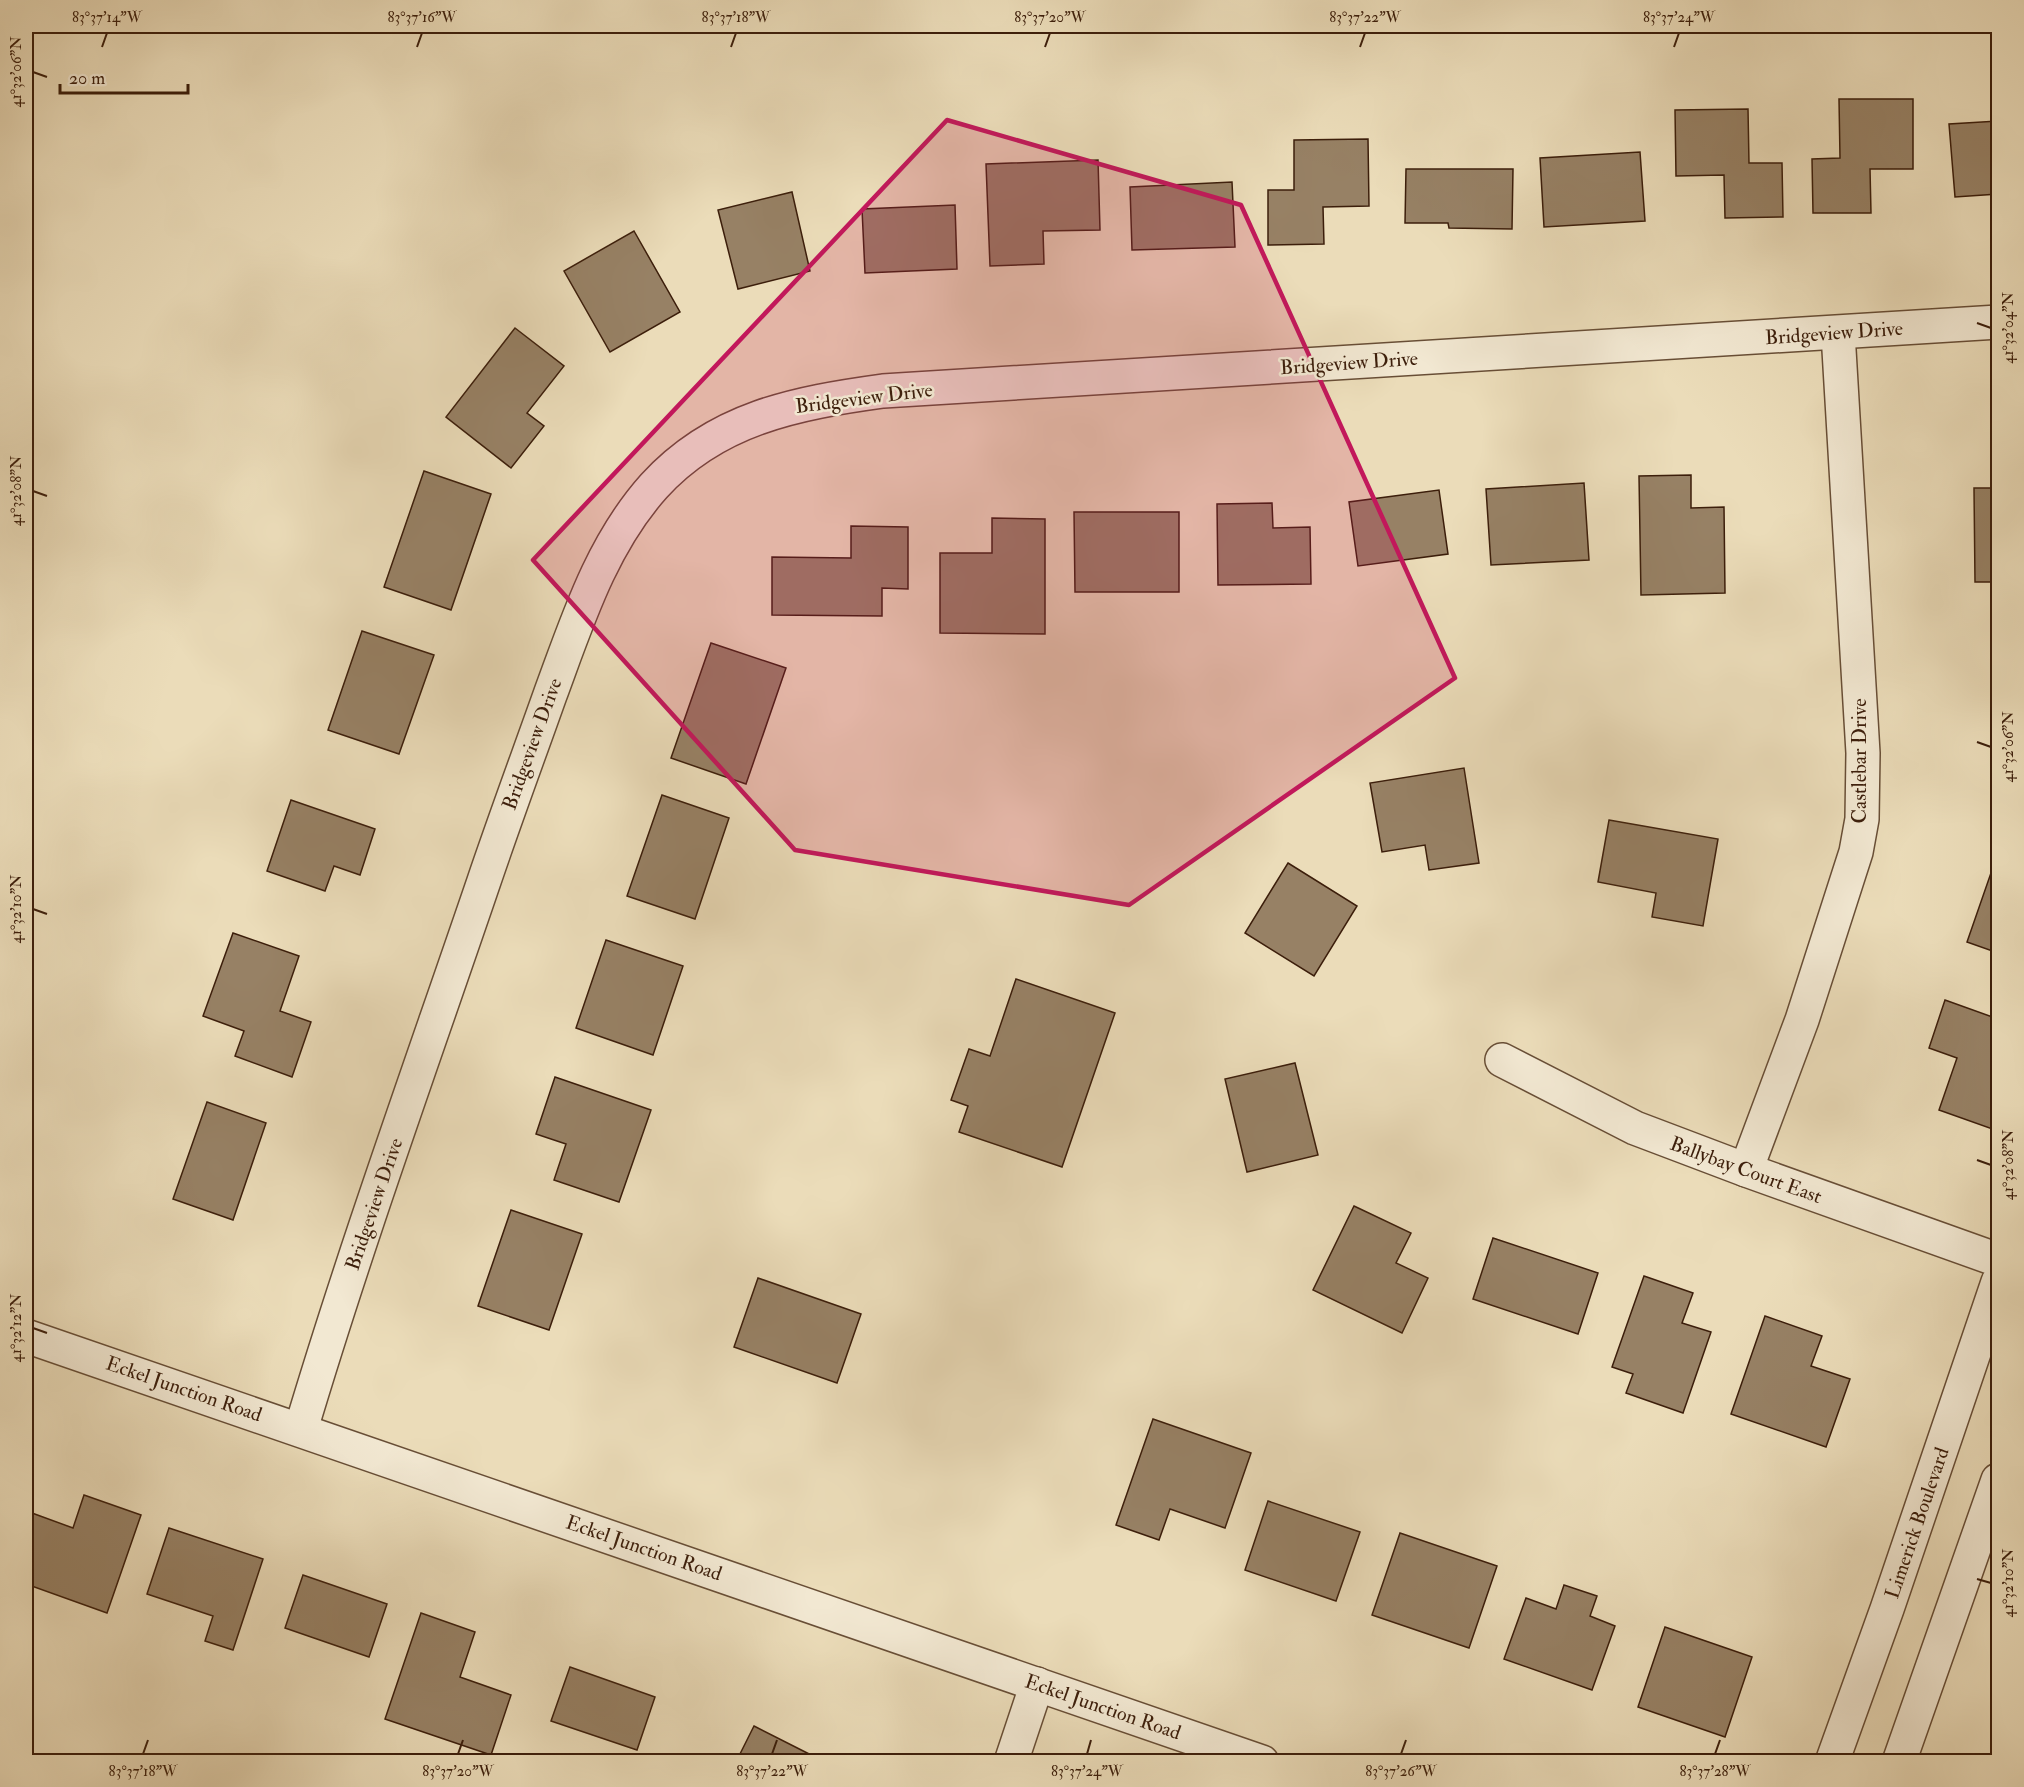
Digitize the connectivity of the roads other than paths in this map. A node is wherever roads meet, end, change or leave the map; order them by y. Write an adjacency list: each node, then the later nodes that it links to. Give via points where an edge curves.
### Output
1 (1998, 322): 2 (street, Bridgeview Drive)
2 (1838, 333): 4 (street, Castlebar Drive, via 1863,753 1862,819 1856,852 1802,1020); 8 (street, Bridgeview Drive, via 883,392 789,406 729,429 700,445 654,486 616,539 586,597 507,812 327,1340)
3 (1502, 1060): 4 (street, Ballybay Court East, via 1635,1128)
4 (1746, 1170): 5 (street, Ballybay Court East)
5 (1998, 1260)
6 (1998, 1282): 13 (street, Limerick Boulevard)
7 (26, 1336): 8 (street, Eckel Junction Road)
8 (301, 1429): 10 (street, Eckel Junction Road)
9 (1998, 1480): 14 (street)
10 (1037, 1684): 11 (street); 12 (street, Eckel Junction Road)
11 (1011, 1761)
12 (1262, 1761)
13 (1832, 1761)
14 (1899, 1761)

